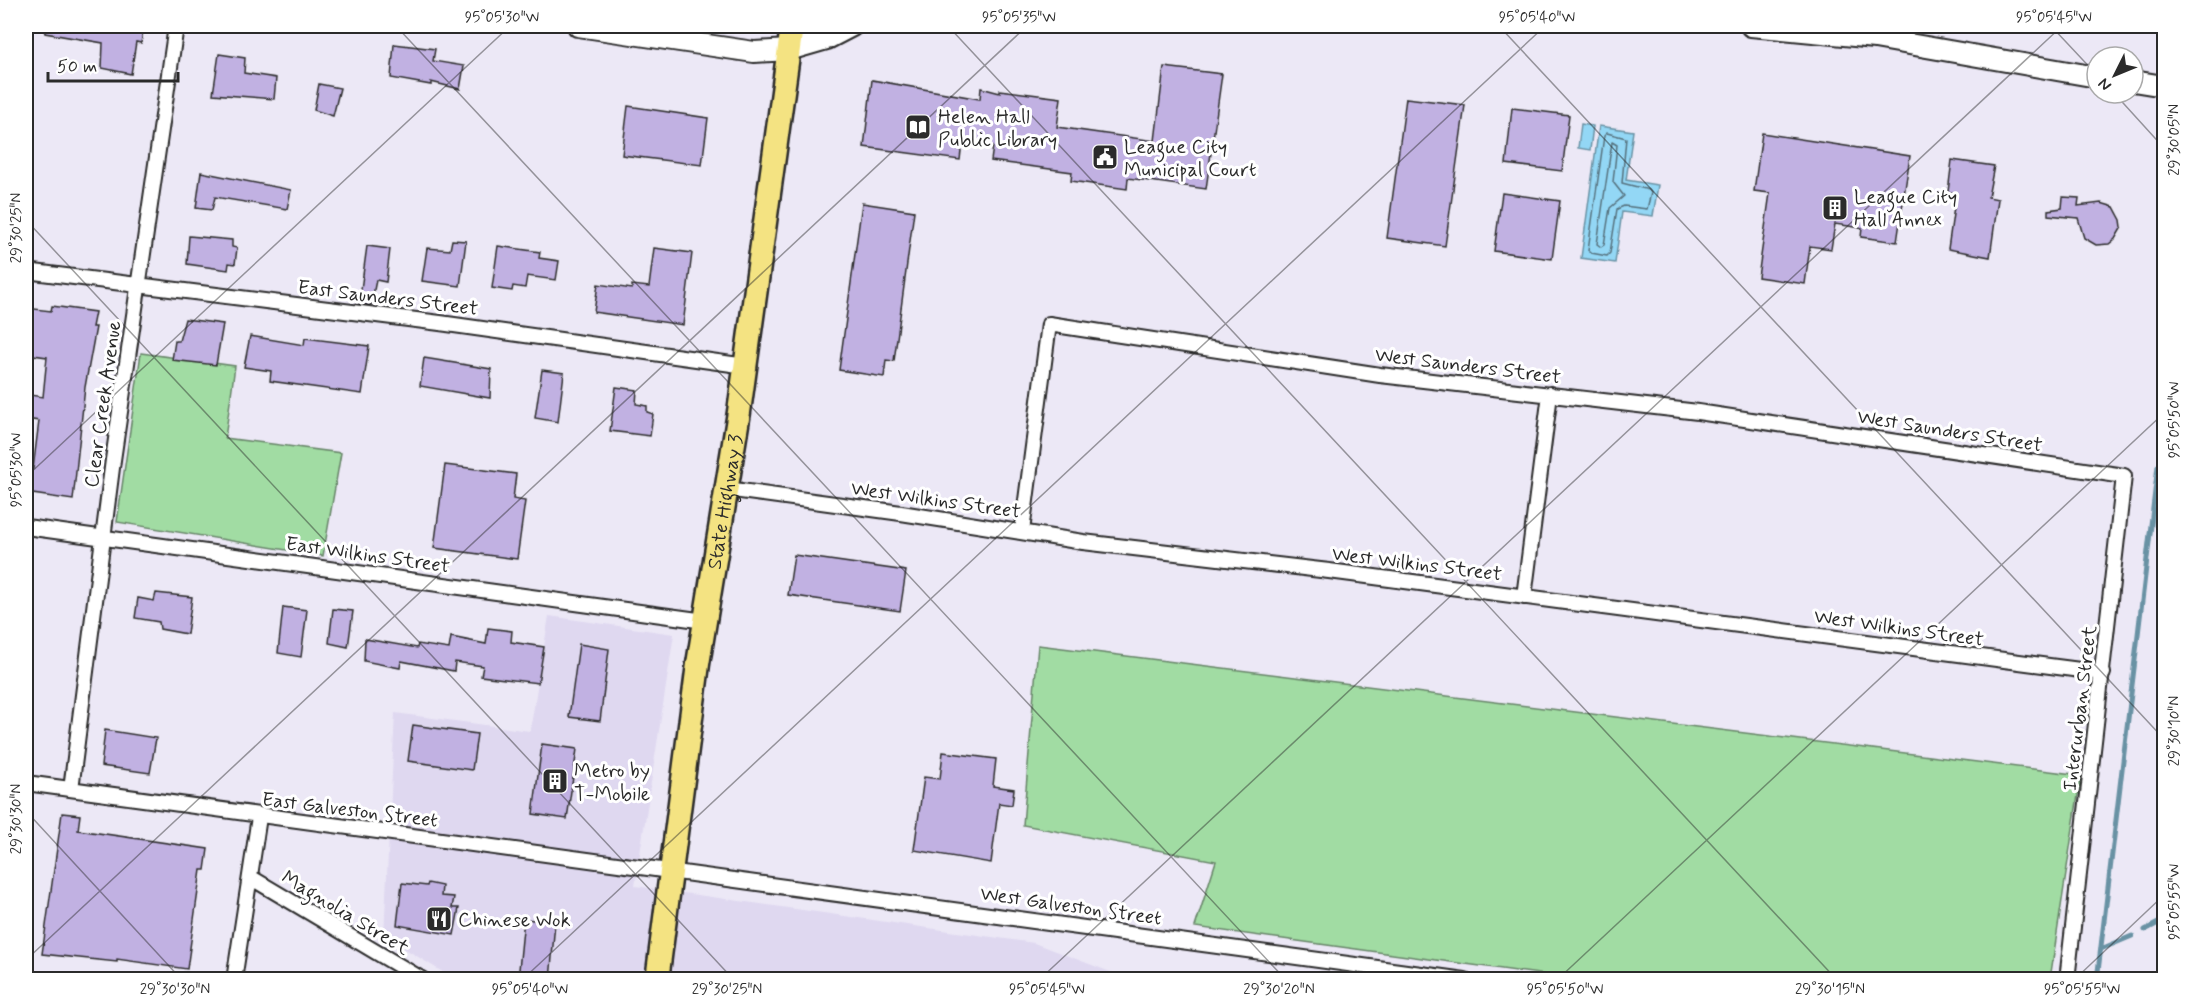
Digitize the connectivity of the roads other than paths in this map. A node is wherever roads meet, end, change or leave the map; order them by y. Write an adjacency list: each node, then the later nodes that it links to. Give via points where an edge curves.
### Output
1 (176, 26): 11 (street, Clear Creek Avenue)
2 (578, 26): 6 (street, via 754,52)
3 (792, 26): 6 (main road, State Highway 3)
4 (852, 26): 6 (street, via 827,39)
5 (1752, 26): 7 (street, via 1875,39)
6 (789, 50): 12 (main road, State Highway 3)
7 (2085, 74)
8 (2145, 83): 9 (street)
9 (2164, 86)
10 (26, 271): 11 (street, East Saunders Street)
11 (139, 285): 12 (street, East Saunders Street, via 440,322); 18 (street, Clear Creek Avenue)
12 (746, 366): 15 (main road, State Highway 3)
13 (1550, 394): 14 (street, West Saunders Street, via 1698,412); 17 (street, West Saunders Street, via 1380,375 1049,324); 19 (street)
14 (2090, 471): 21 (street, Interurban Street, via 2124,476)
15 (726, 489): 17 (street, West Wilkins Street); 20 (main road, State Highway 3)
16 (26, 527): 18 (street, East Wilkins Street)
17 (1022, 531): 19 (street, West Wilkins Street)
18 (104, 539): 20 (street, East Wilkins Street); 23 (street, Clear Creek Avenue)
19 (1524, 597): 21 (street, West Wilkins Street)
20 (705, 621): 25 (main road, State Highway 3)
21 (2103, 673): 31 (street, Interurban Street)
22 (26, 783): 23 (street, East Galveston Street)
23 (71, 789): 24 (street, East Galveston Street)
24 (259, 817): 25 (street, East Galveston Street); 26 (street)
25 (670, 870): 29 (main road, State Highway 3); 30 (street, West Galveston Street)
26 (250, 877): 27 (street); 28 (street, Magnolia Street)
27 (234, 980)
28 (423, 980)
29 (657, 980)
30 (1465, 980)
31 (2067, 980)

